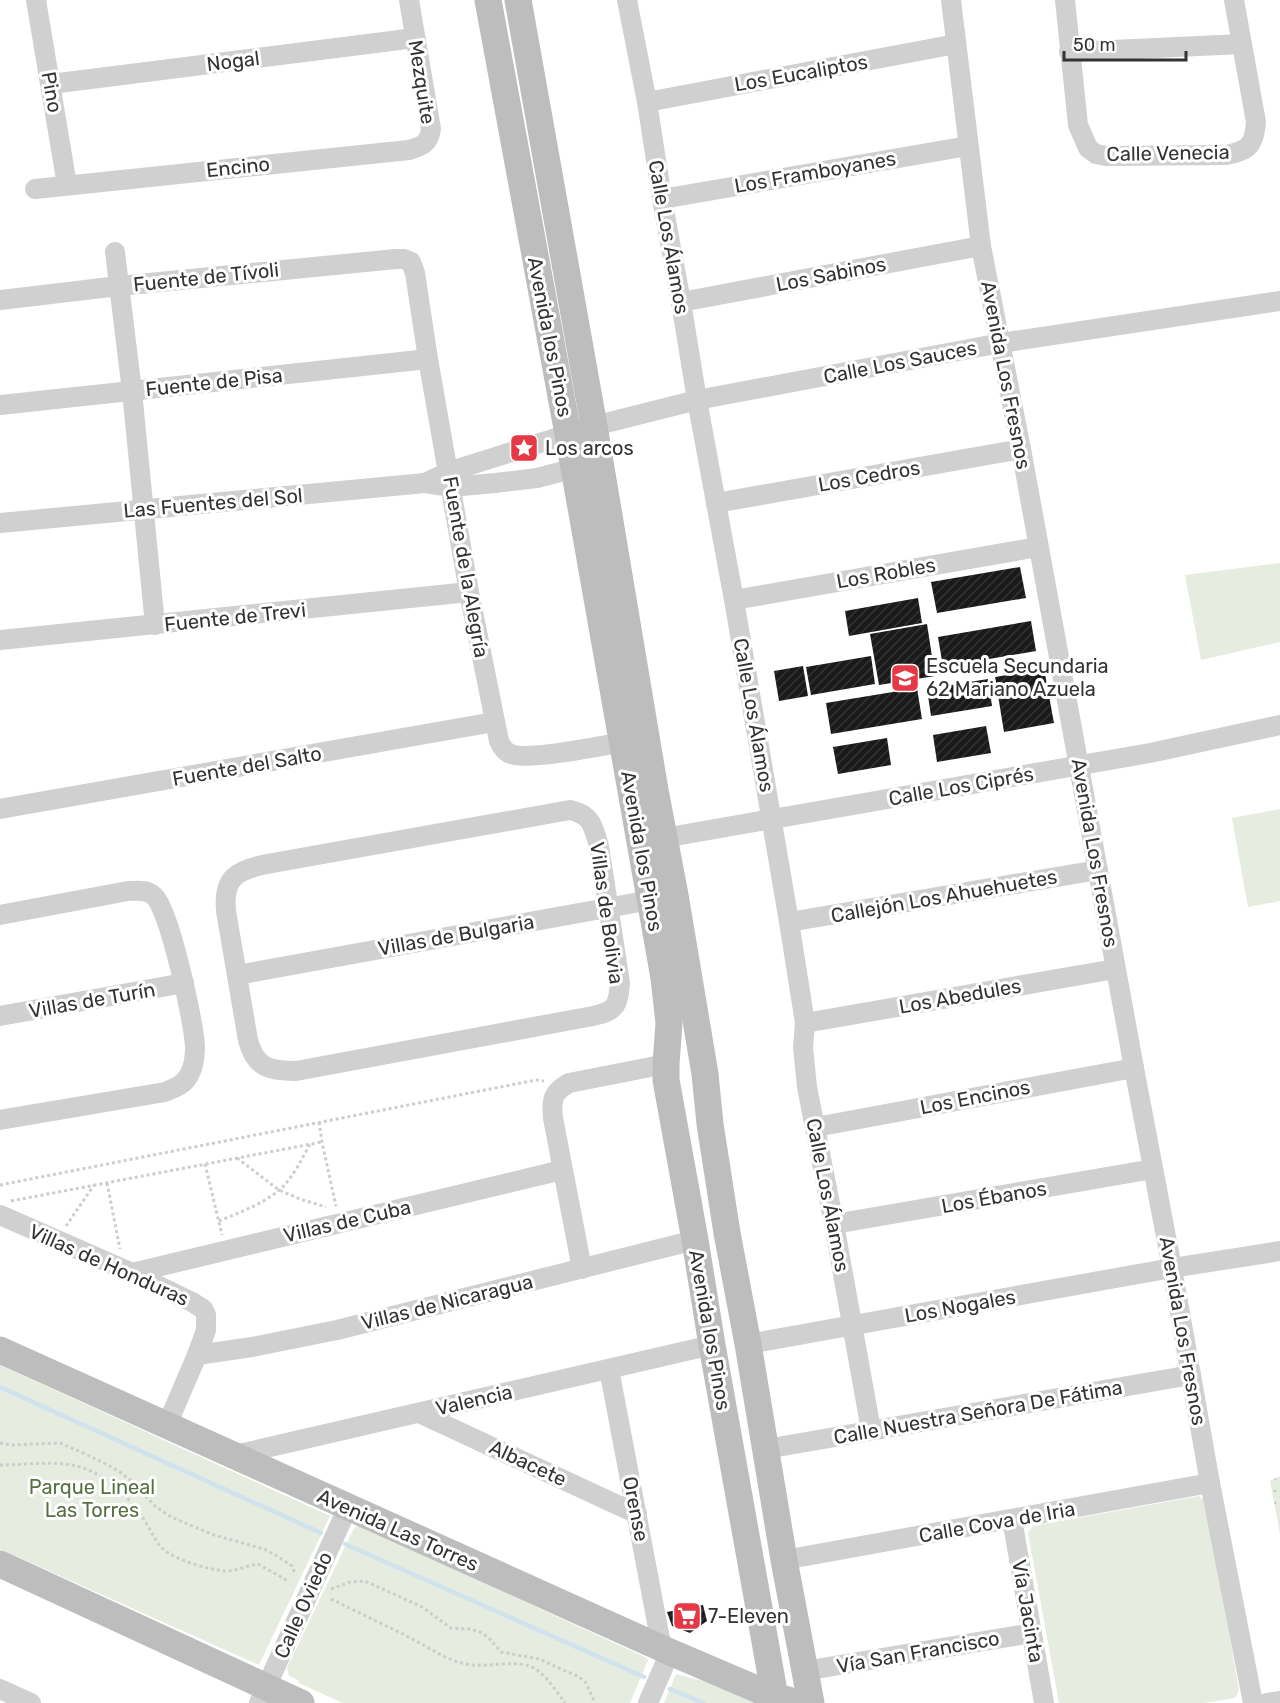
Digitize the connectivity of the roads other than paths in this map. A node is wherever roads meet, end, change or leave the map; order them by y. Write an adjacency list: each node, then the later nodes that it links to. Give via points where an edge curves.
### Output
1 (36, 0): 13 (street, Pino)
2 (409, 0): 9 (street, Mezquite)
3 (488, 0): 18 (street, Avenida los Pinos)
4 (518, 0): 17 (street, Avenida los Pinos)
5 (629, 0): 14 (street, Calle Los Álamos)
6 (951, 0): 10 (street, Avenida Los Fresnos)
7 (1065, 0): 12 (street, Calle Venecia)
8 (1234, 0): 11 (street, Calle Venecia)
9 (415, 38): 13 (street, Nogal); 16 (street, Mezquite, via 431,129 424,146)
10 (956, 44): 14 (street, Los Eucaliptos); 15 (street, Avenida Los Fresnos)
11 (1242, 44): 12 (street); 12 (street, Calle Venecia, via 1256,122 1255,137 1241,152 1226,155 1096,154 1088,148 1078,124)
12 (1069, 52)
13 (51, 84): 19 (street, Pino)
14 (647, 102): 21 (street, Calle Los Álamos)
15 (968, 146): 21 (street, Los Framboyanes); 22 (street, Avenida Los Fresnos)
16 (409, 150): 19 (street, Encino)
17 (547, 168): 18 (street); 34 (street, Avenida los Pinos)
18 (520, 172): 35 (street, Avenida los Pinos)
19 (67, 185): 20 (street, Encino)
20 (35, 189)
21 (662, 199): 28 (street, Calle Los Álamos)
22 (981, 246): 28 (street, Los Sabinos); 29 (street, Avenida Los Fresnos)
23 (115, 252): 25 (street)
24 (411, 262): 25 (street, Fuente de Tívoli, via 396,259); 30 (street, Fuente de la Alegría)
25 (119, 286): 26 (street, Fuente de Tívoli); 31 (street)
26 (0, 300)
27 (1280, 301): 29 (street, Calle Los Sauces)
28 (681, 302): 32 (street, Calle Los Álamos)
29 (1001, 344): 32 (street, Calle Los Sauces); 36 (street, Avenida Los Fresnos)
30 (428, 360): 31 (street, Fuente de Pisa); 38 (street, Fuente de la Alegría)
31 (132, 391): 33 (street, Fuente de Pisa); 40 (street)
32 (697, 400): 34 (street, Calle Los Sauces); 39 (street, Calle Los Álamos)
33 (0, 405)
34 (594, 426): 35 (street, Calle Los Sauces); 37 (street, Avenida los Pinos)
35 (568, 434): 37 (street, Avenida los Pinos); 38 (street, Las Fuentes del Sol)
36 (1021, 449): 39 (street, Los Cedros); 42 (street, Avenida Los Fresnos)
37 (587, 465): 38 (street, Las Fuentes del Sol, via 537,478); 49 (street, Avenida los Pinos); 53 (street, Avenida los Pinos)
38 (449, 479): 40 (street, Las Fuentes del Sol); 43 (street, Fuente de la Alegría)
39 (716, 503): 44 (street, Calle Los Álamos)
40 (144, 510): 41 (street, Las Fuentes del Sol); 45 (street)
41 (0, 523)
42 (1038, 547): 44 (street, Los Robles); 50 (street, Avenida Los Fresnos)
43 (469, 592): 45 (street, Fuente de Trevi); 47 (street, Fuente de la Alegría)
44 (734, 600): 52 (street, Calle Los Álamos)
45 (155, 625): 46 (street, Fuente de Trevi)
46 (0, 640)
47 (494, 722): 49 (street, Fuente de la Alegría, via 502,747 515,756); 51 (street, Fuente del Salto)
48 (1280, 725): 50 (street, Calle Los Ciprés)
49 (623, 742): 53 (street, Avenida los Pinos)
50 (1079, 766): 52 (street, Calle Los Ciprés); 54 (street, Avenida Los Fresnos)
51 (0, 809)
52 (772, 819): 53 (street, Calle Los Ciprés); 58 (street, Calle Los Álamos)
53 (653, 840): 55 (street, Avenida los Pinos)
54 (1098, 870): 58 (street, Callejón Los Ahuehuetes); 59 (street, Avenida Los Fresnos)
55 (663, 898): 56 (street, Villas de Bulgaria); 64 (street, Avenida los Pinos, via 669,1023); 72 (street, Avenida los Pinos, via 705,1074)
56 (609, 908): 60 (street, Villas de Bulgaria); 60 (street, Villas de Bolivia, via 620,983 618,1001 606,1013 296,1071 267,1067 252,1053); 60 (street, Villas de Bolivia, via 593,825 580,812 570,810 267,864 247,868 231,879 224,894)
57 (0, 915): 61 (street, via 128,891 153,894 165,916)
58 (789, 922): 63 (street, Calle Los Álamos)
59 (1115, 969): 63 (street, Los Abedules); 65 (street, Avenida Los Fresnos)
60 (237, 975)
61 (184, 983): 62 (street, Villas de Turín); 66 (street, via 195,1047 190,1076 181,1085 150,1095)
62 (0, 1016)
63 (805, 1023): 67 (street, Calle Los Álamos, via 807,1087)
64 (666, 1064): 69 (street, via 569,1083 558,1089 552,1106); 73 (street, Avenida los Pinos)
65 (1134, 1068): 67 (street, Los Encinos); 68 (street, Avenida Los Fresnos)
66 (0, 1120)
67 (816, 1127): 71 (street, Calle Los Álamos)
68 (1153, 1169): 71 (street, Los Ébanos); 75 (street, Avenida Los Fresnos)
69 (562, 1170): 76 (street); 77 (street, Villas de Cuba)
70 (6, 1208): 77 (street, Villas de Honduras, via 57,1240)
71 (834, 1224): 78 (street, Calle Los Álamos)
72 (727, 1233): 73 (street); 79 (street, Avenida los Pinos)
73 (695, 1240): 76 (street, Villas de Nicaragua); 80 (street, Avenida los Pinos)
74 (1280, 1251): 75 (street, Los Nogales)
75 (1172, 1268): 78 (street, Los Nogales); 84 (street, Avenida Los Fresnos)
76 (582, 1269): 82 (street, Villas de Nicaragua, via 337,1330)
77 (128, 1271): 82 (street, Villas de Honduras, via 203,1309 206,1330)
78 (852, 1325): 79 (street, Los Nogales); 87 (street, Calle Los Álamos)
79 (748, 1344): 88 (street, Avenida los Pinos)
80 (712, 1345): 83 (street, Valencia); 101 (street, Avenida los Pinos)
81 (0, 1350): 86 (street, Avenida Las Torres)
82 (197, 1355): 86 (street, Villas de Honduras)
83 (609, 1369): 85 (street, Valencia); 92 (street, Orense)
84 (1191, 1375): 87 (street, Calle Nuestra Señora De Fátima); 90 (street, Avenida Los Fresnos)
85 (419, 1413): 89 (street, Valencia); 92 (street, Albacete)
86 (167, 1425): 89 (street, Avenida Las Torres)
87 (871, 1430): 88 (street, Calle Nuestra Señora De Fátima)
88 (765, 1449): 94 (street, Avenida los Pinos)
89 (235, 1455): 91 (street, Avenida Las Torres)
90 (1210, 1483): 93 (street, Calle Cova de Iria); 108 (street, Avenida Los Fresnos)
91 (348, 1507): 97 (street, Avenida Las Torres); 100 (street, Calle Oviedo)
92 (637, 1514): 97 (street, Orense)
93 (1012, 1519): 94 (street, Calle Cova de Iria); 96 (street, Vía Jacinta)
94 (784, 1560): 98 (street, Avenida los Pinos)
95 (0, 1564): 100 (street)
96 (1032, 1633): 98 (street, Vía San Francisco); 107 (street, Vía Jacinta)
97 (666, 1651): 101 (street, Avenida Las Torres); 105 (street)
98 (804, 1671): 106 (street, Avenida los Pinos)
99 (0, 1689): 103 (street)
100 (263, 1695): 104 (street)
101 (784, 1701)
102 (1280, 1701): 109 (street)
103 (31, 1703)
104 (302, 1703)
105 (648, 1703)
106 (811, 1703)
107 (1044, 1703)
108 (1253, 1703)
109 (1267, 1703)

